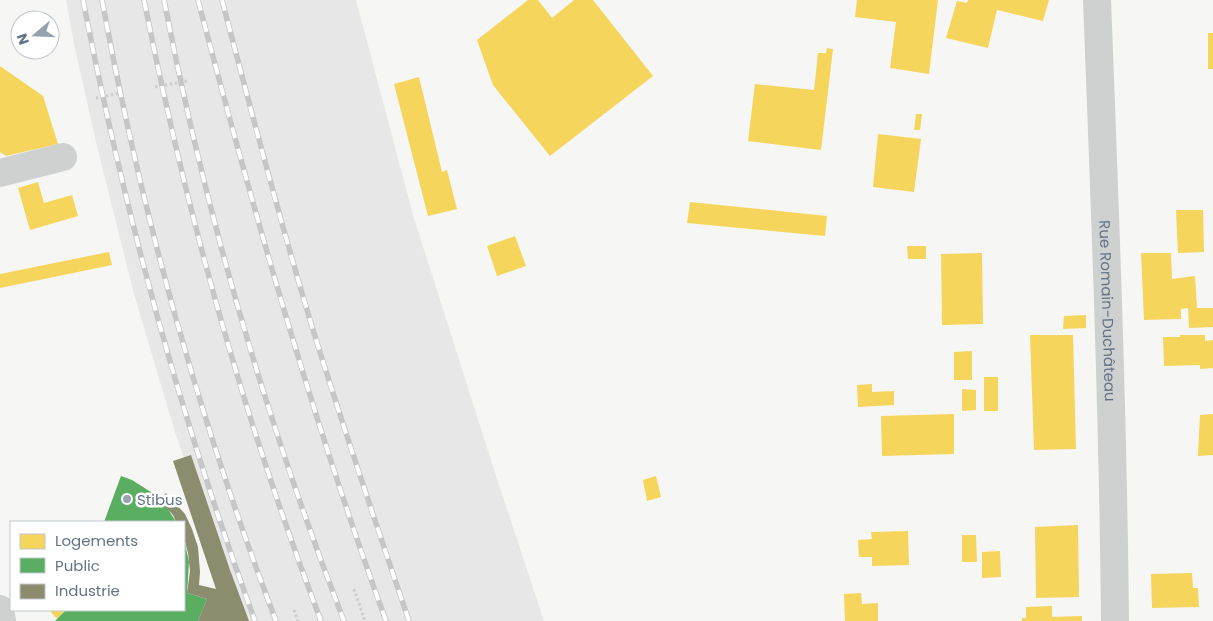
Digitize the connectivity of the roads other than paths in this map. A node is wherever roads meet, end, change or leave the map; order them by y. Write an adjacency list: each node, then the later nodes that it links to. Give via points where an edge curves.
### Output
1 (1097, 0): 6 (street, Rue Romain-Duchâteau)
2 (63, 157): 3 (street)
3 (0, 173)
4 (0, 609): 5 (street)
5 (2, 621)
6 (1116, 621)

